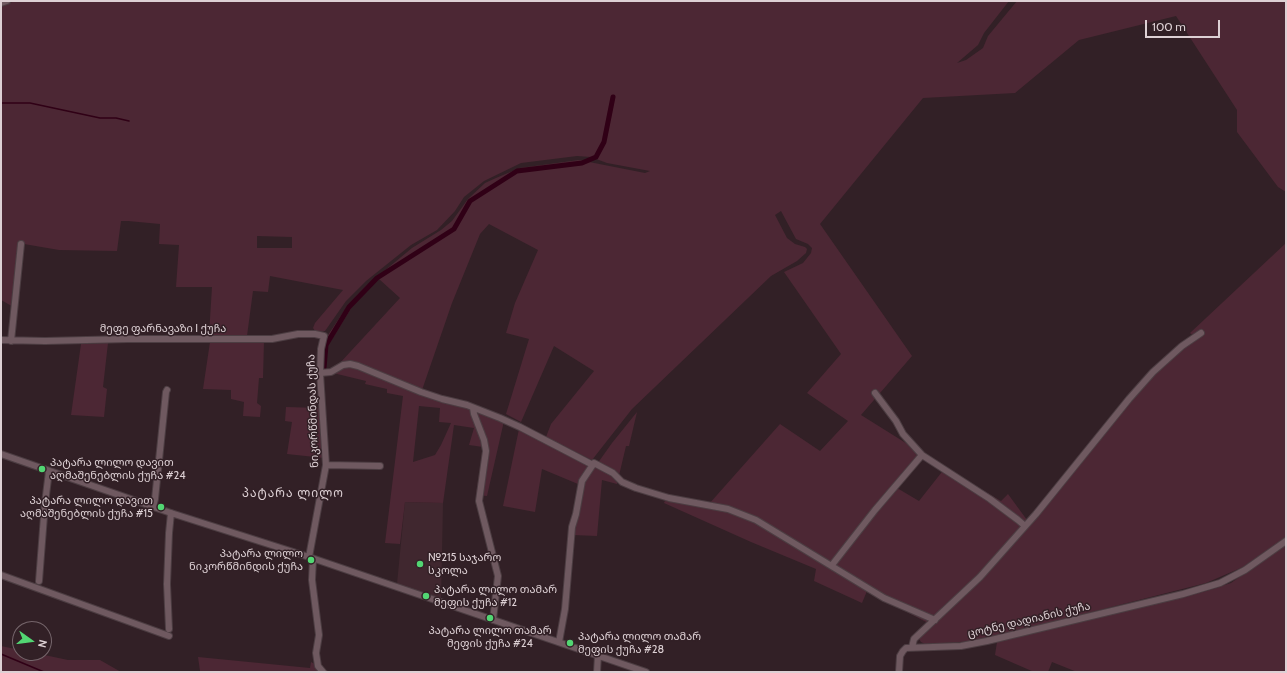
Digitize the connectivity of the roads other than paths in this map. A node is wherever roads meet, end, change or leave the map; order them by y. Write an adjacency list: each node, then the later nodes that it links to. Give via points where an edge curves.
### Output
1 (7, 1): 2 (street)
2 (1, 3)
3 (21, 244): 7 (street)
4 (1201, 333): 20 (street, via 1153,372)
5 (324, 336): 7 (street, მეფე ფარნავაზი I ქუჩა, via 298,334 272,339); 8 (street, ნიკორწმინდას ქუჩა)
6 (1, 340): 7 (street, მეფე ფარნავაზი I ქუჩა)
7 (11, 341)
8 (320, 373): 11 (street, via 331,372 350,364 421,392); 15 (street, ნიკორწმინდას ქუჩა)
9 (167, 390): 18 (street)
10 (875, 393): 13 (street, via 903,434)
11 (473, 408): 14 (street, via 520,427); 26 (street, via 486,451 479,500 498,576)
12 (1, 454): 17 (street)
13 (922, 455): 20 (street, via 990,499); 23 (street)
14 (594, 464): 23 (street, via 613,472 622,482 659,496 745,515); 30 (street, via 582,481 572,527 565,609)
15 (326, 465): 16 (street); 22 (street, ნიკორწმინდას ქუჩა)
16 (380, 466)
17 (49, 470): 18 (street); 25 (street)
18 (153, 507): 19 (street)
19 (171, 513): 22 (street); 28 (street, via 167,584)
20 (1025, 526): 27 (street, via 980,578)
21 (1286, 540): 31 (street, ცოტნე დადიანის ქუჩა, via 1244,570 1220,583 1183,594 987,641 961,646)
22 (311, 558): 26 (street); 33 (street, ნიკორწმინდას ქუჩა, via 319,635 316,653 318,666)
23 (832, 565): 27 (street, via 884,598)
24 (1, 575): 29 (street)
25 (39, 581)
26 (493, 620): 30 (street)
27 (935, 620): 31 (street, via 914,639)
28 (169, 629)
29 (169, 636)
30 (559, 642): 32 (street)
31 (912, 647): 36 (street, via 906,648 900,656)
32 (598, 656): 34 (street); 35 (street)
33 (323, 672)
34 (596, 672)
35 (646, 672)
36 (899, 672)

